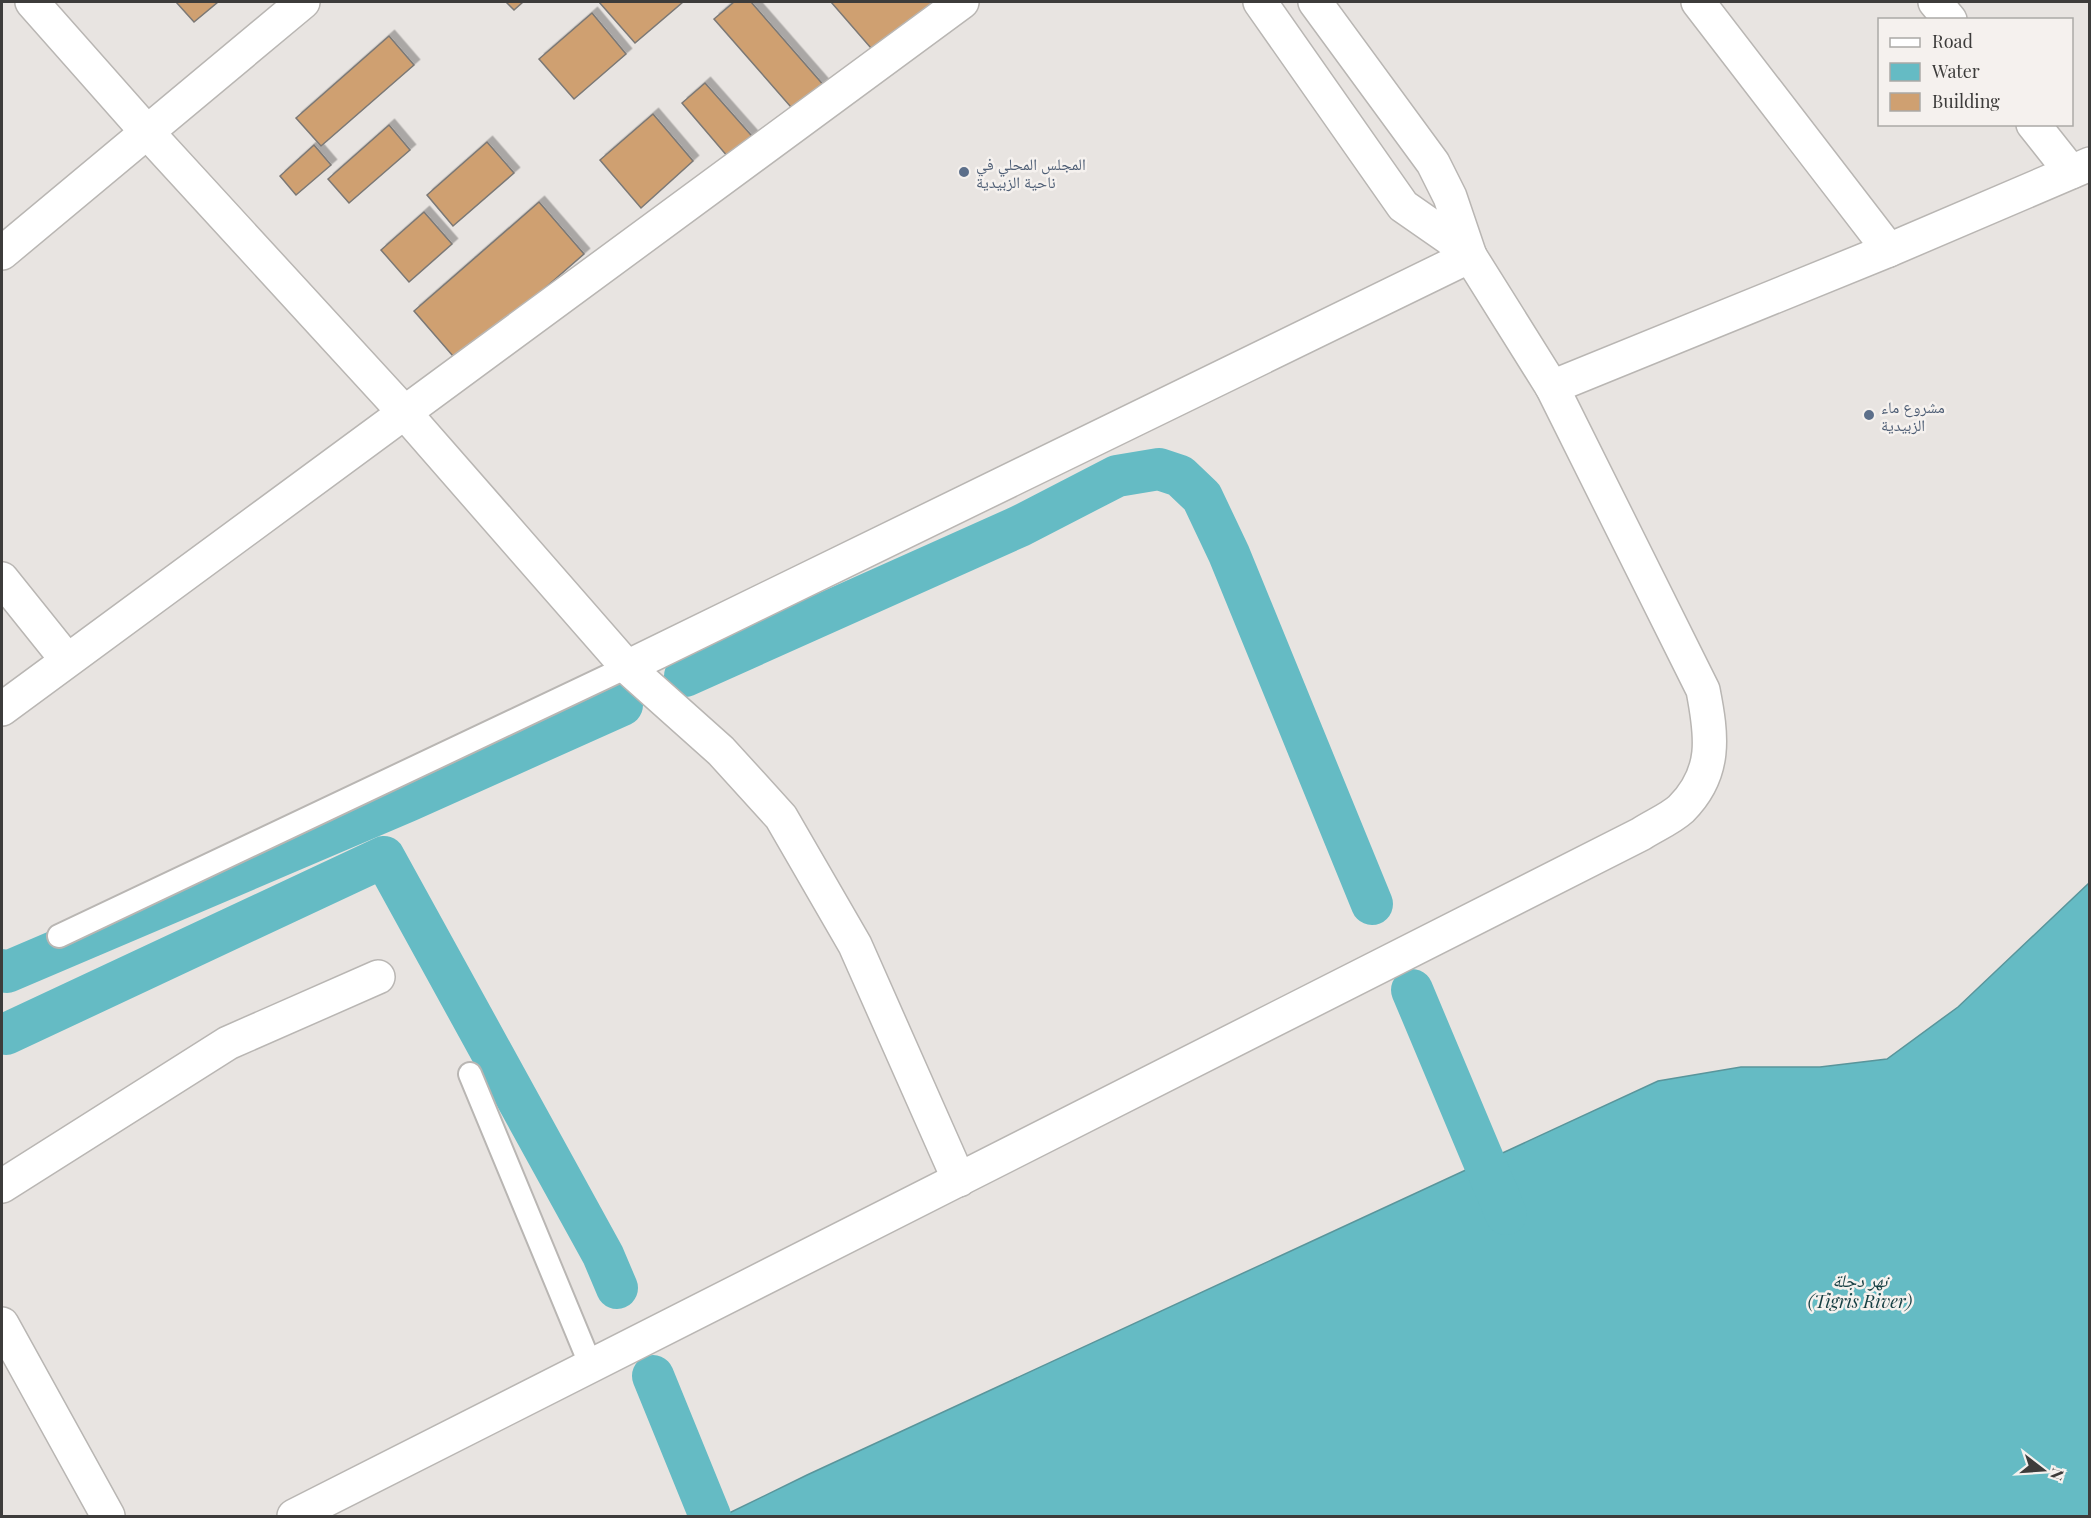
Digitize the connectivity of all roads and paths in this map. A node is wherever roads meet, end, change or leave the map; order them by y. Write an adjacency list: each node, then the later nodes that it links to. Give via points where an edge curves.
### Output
1 (32, 2): 10 (street)
2 (303, 2): 10 (street)
3 (962, 2): 16 (street)
4 (1260, 2): 14 (street, via 1403,206)
5 (1315, 2): 14 (street, via 1433,163 1450,197)
6 (1698, 2): 12 (street)
7 (1935, 2): 8 (street)
8 (1948, 18)
9 (2035, 126): 11 (street)
10 (147, 132): 13 (street); 16 (street)
11 (2080, 168): 12 (street)
12 (1889, 249): 15 (street)
13 (2, 253)
14 (1470, 256): 15 (street); 19 (street)
15 (1552, 387): 24 (street, via 1703,690 1711,731 1707,772 1680,809 1641,834)
16 (404, 412): 18 (street); 19 (street)
17 (2, 579): 18 (street)
18 (67, 660): 20 (street)
19 (627, 667): 21 (lane); 24 (street, via 721,751 781,817 855,945)
20 (2, 709)
21 (59, 936)
22 (378, 977): 25 (street, via 228,1043)
23 (470, 1074): 27 (lane)
24 (959, 1180): 27 (street)
25 (2, 1186)
26 (2, 1324): 28 (street)
27 (591, 1366): 29 (street)
28 (108, 1516)
29 (294, 1516)

